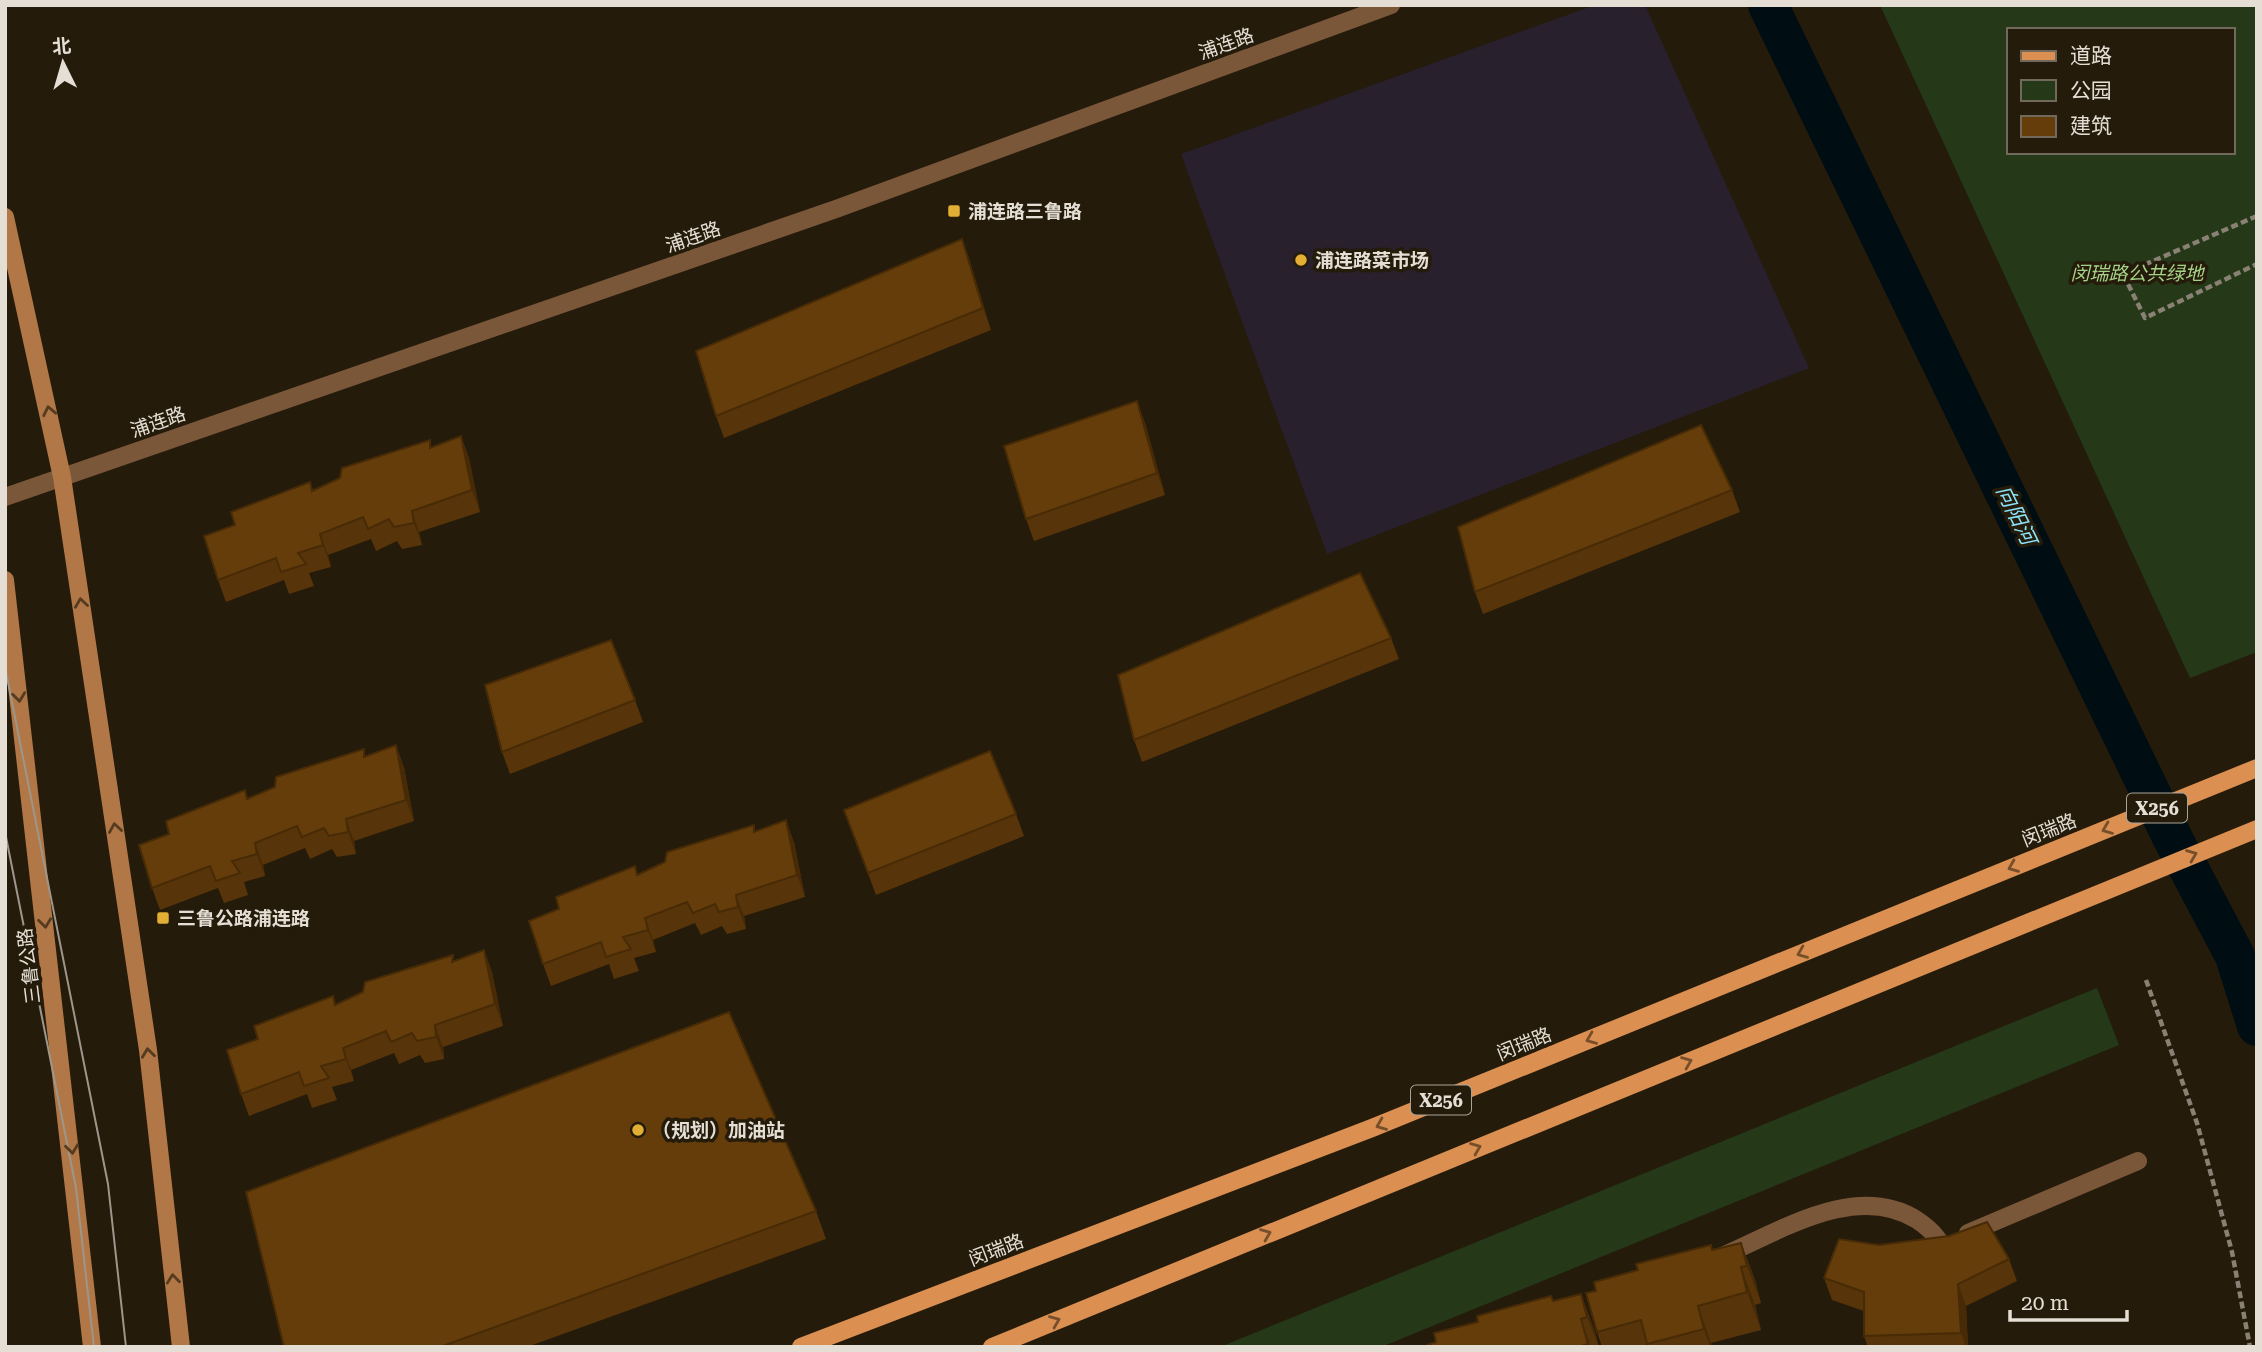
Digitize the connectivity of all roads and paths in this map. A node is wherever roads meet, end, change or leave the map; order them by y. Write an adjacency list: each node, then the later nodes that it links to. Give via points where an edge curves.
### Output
1 (1391, 5): 5 (street, 浦连路, via 836,209)
2 (2257, 216): 4 (path, via 2123,274 2145,318)
3 (5, 217): 5 (main road, one-way to 3)
4 (2257, 264)
5 (62, 477): 6 (street, 浦连路); 16 (main road, one-way to 5, via 148,1049)
6 (5, 497)
7 (5, 580): 15 (main road, 三鲁公路, one-way to 15)
8 (2257, 768): 17 (main road, 闵瑞路 / X256, one-way to 17, via 1372,1128)
9 (2257, 829): 18 (main road, one-way to 9)
10 (2146, 980): 19 (path, via 2200,1136 2232,1252)
11 (2138, 1161): 12 (street)
12 (1943, 1244): 13 (street, via 1907,1214 1884,1205 1858,1204 1835,1209); 14 (street)
13 (1707, 1262)
14 (1952, 1280)
15 (92, 1347)
16 (180, 1347)
17 (801, 1347)
18 (992, 1347)
19 (2250, 1347)

